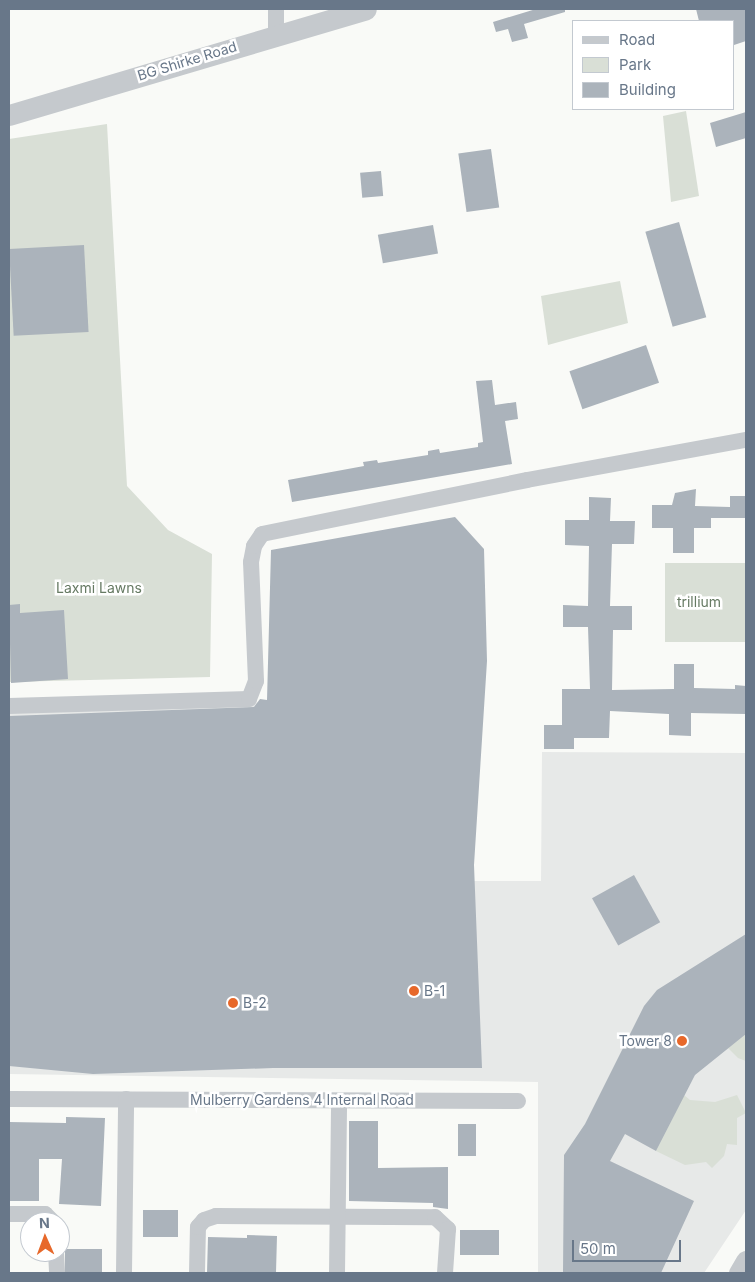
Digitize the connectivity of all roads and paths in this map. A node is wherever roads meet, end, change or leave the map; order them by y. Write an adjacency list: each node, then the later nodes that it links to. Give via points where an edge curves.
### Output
1 (276, 9): 3 (street)
2 (366, 9): 3 (street, BG Shirke Road)
3 (276, 34): 4 (street, BG Shirke Road)
4 (9, 115)
5 (746, 440): 6 (street, via 262,534 254,546 251,562 256,681 249,700)
6 (9, 706)
7 (9, 1099): 8 (street, Mulberry Gardens 4 Internal Road)
8 (119, 1099): 9 (street, Mulberry Gardens 4 Internal Road); 13 (street)
9 (339, 1101): 10 (street, Mulberry Gardens 4 Internal Road); 11 (street)
10 (518, 1101)
11 (338, 1219): 14 (street, via 216,1216 204,1220 198,1227); 15 (street); 16 (street, via 435,1217 448,1229)
12 (746, 1261): 17 (street)
13 (124, 1273)
14 (196, 1273)
15 (337, 1273)
16 (445, 1273)
17 (739, 1273)

